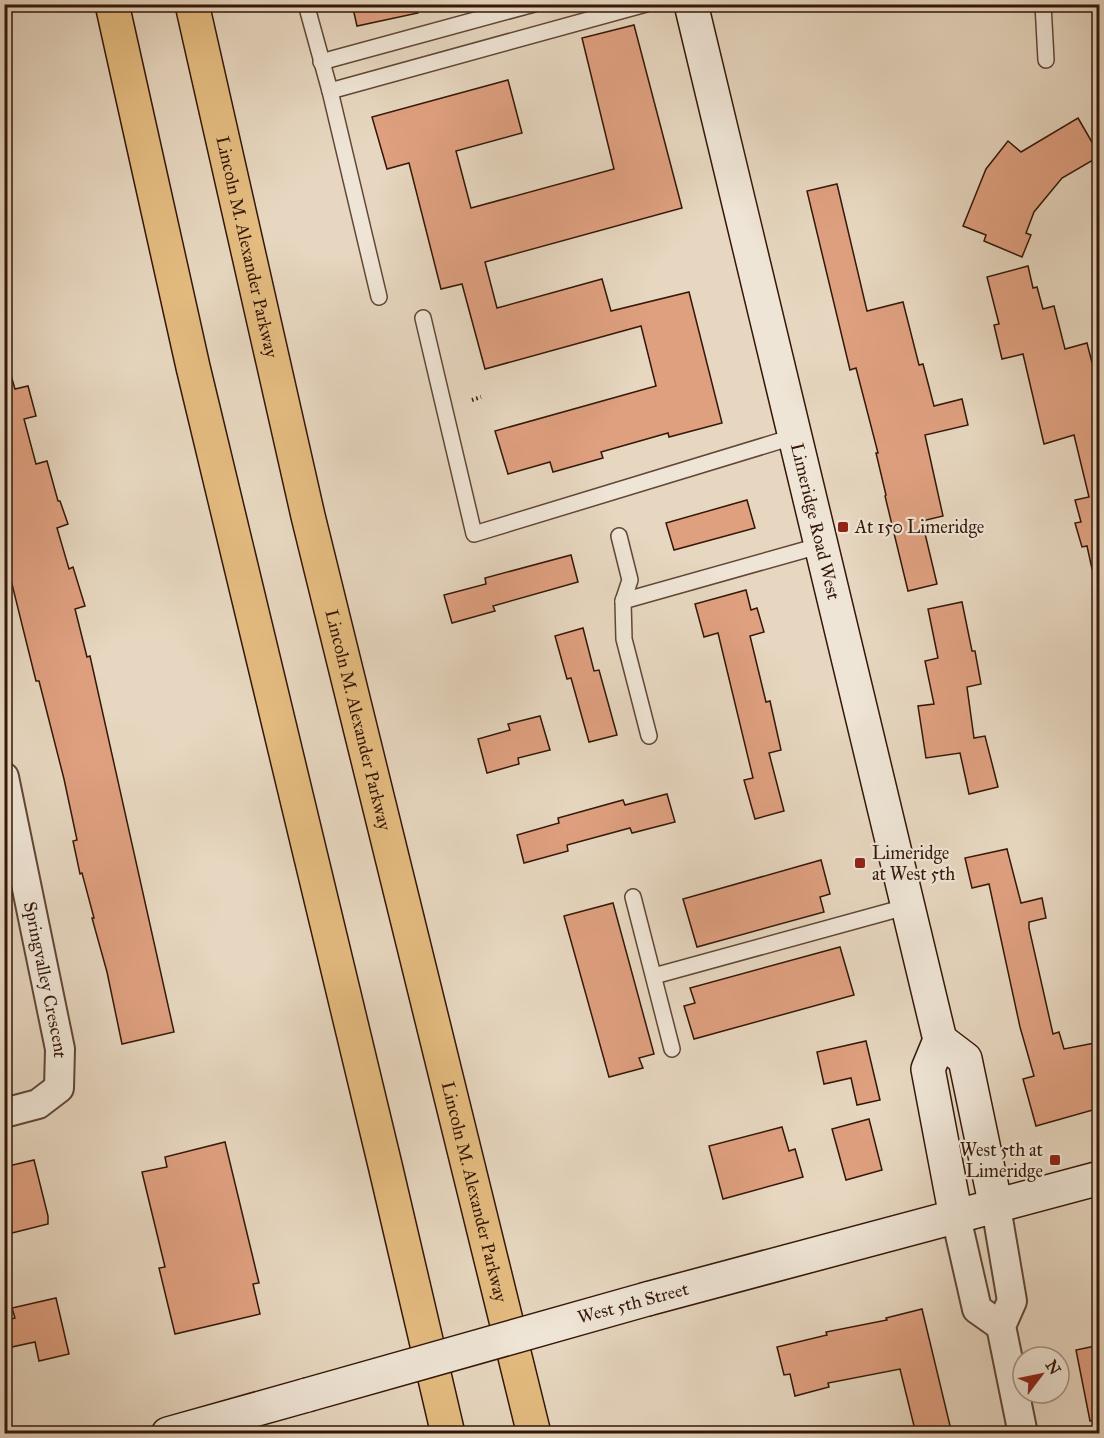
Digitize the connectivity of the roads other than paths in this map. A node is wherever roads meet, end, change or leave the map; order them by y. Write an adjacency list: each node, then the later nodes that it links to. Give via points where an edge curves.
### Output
1 (112, 4): 31 (highway, via 193,368)
2 (192, 4): 29 (highway, Lincoln M. Alexander Parkway, via 308,516)
3 (306, 4): 9 (lane)
4 (646, 4): 10 (lane)
5 (691, 4): 13 (street, Limeridge Road West)
6 (1043, 4): 8 (lane)
7 (528, 5): 9 (lane)
8 (1046, 60)
9 (321, 62): 10 (lane)
10 (330, 91): 11 (lane)
11 (379, 297)
12 (423, 318): 13 (lane, via 474,534)
13 (796, 436): 15 (street, Limeridge Road West)
14 (619, 536): 16 (lane, via 630,580)
15 (822, 545): 16 (lane); 20 (street, Limeridge Road West)
16 (623, 601): 17 (lane, via 624,639)
17 (649, 736)
18 (6, 790): 24 (street, Springvalley Crescent, via 60,1049 59,1088 38,1104)
19 (633, 897): 21 (lane)
20 (909, 906): 21 (lane); 22 (street, Limeridge Road West)
21 (654, 976): 23 (lane)
22 (940, 1040): 26 (street, via 965,1059); 27 (street, via 928,1069)
23 (672, 1049)
24 (4, 1113)
25 (1100, 1178): 26 (street, West 5th Street)
26 (996, 1207): 27 (street, West 5th Street); 28 (street, via 1012,1301)
27 (956, 1217): 28 (street, via 977,1309); 30 (street, West 5th Street, bridge)
28 (1001, 1326): 32 (street)
29 (534, 1425)
30 (168, 1434)
31 (448, 1434)
32 (1023, 1434)

